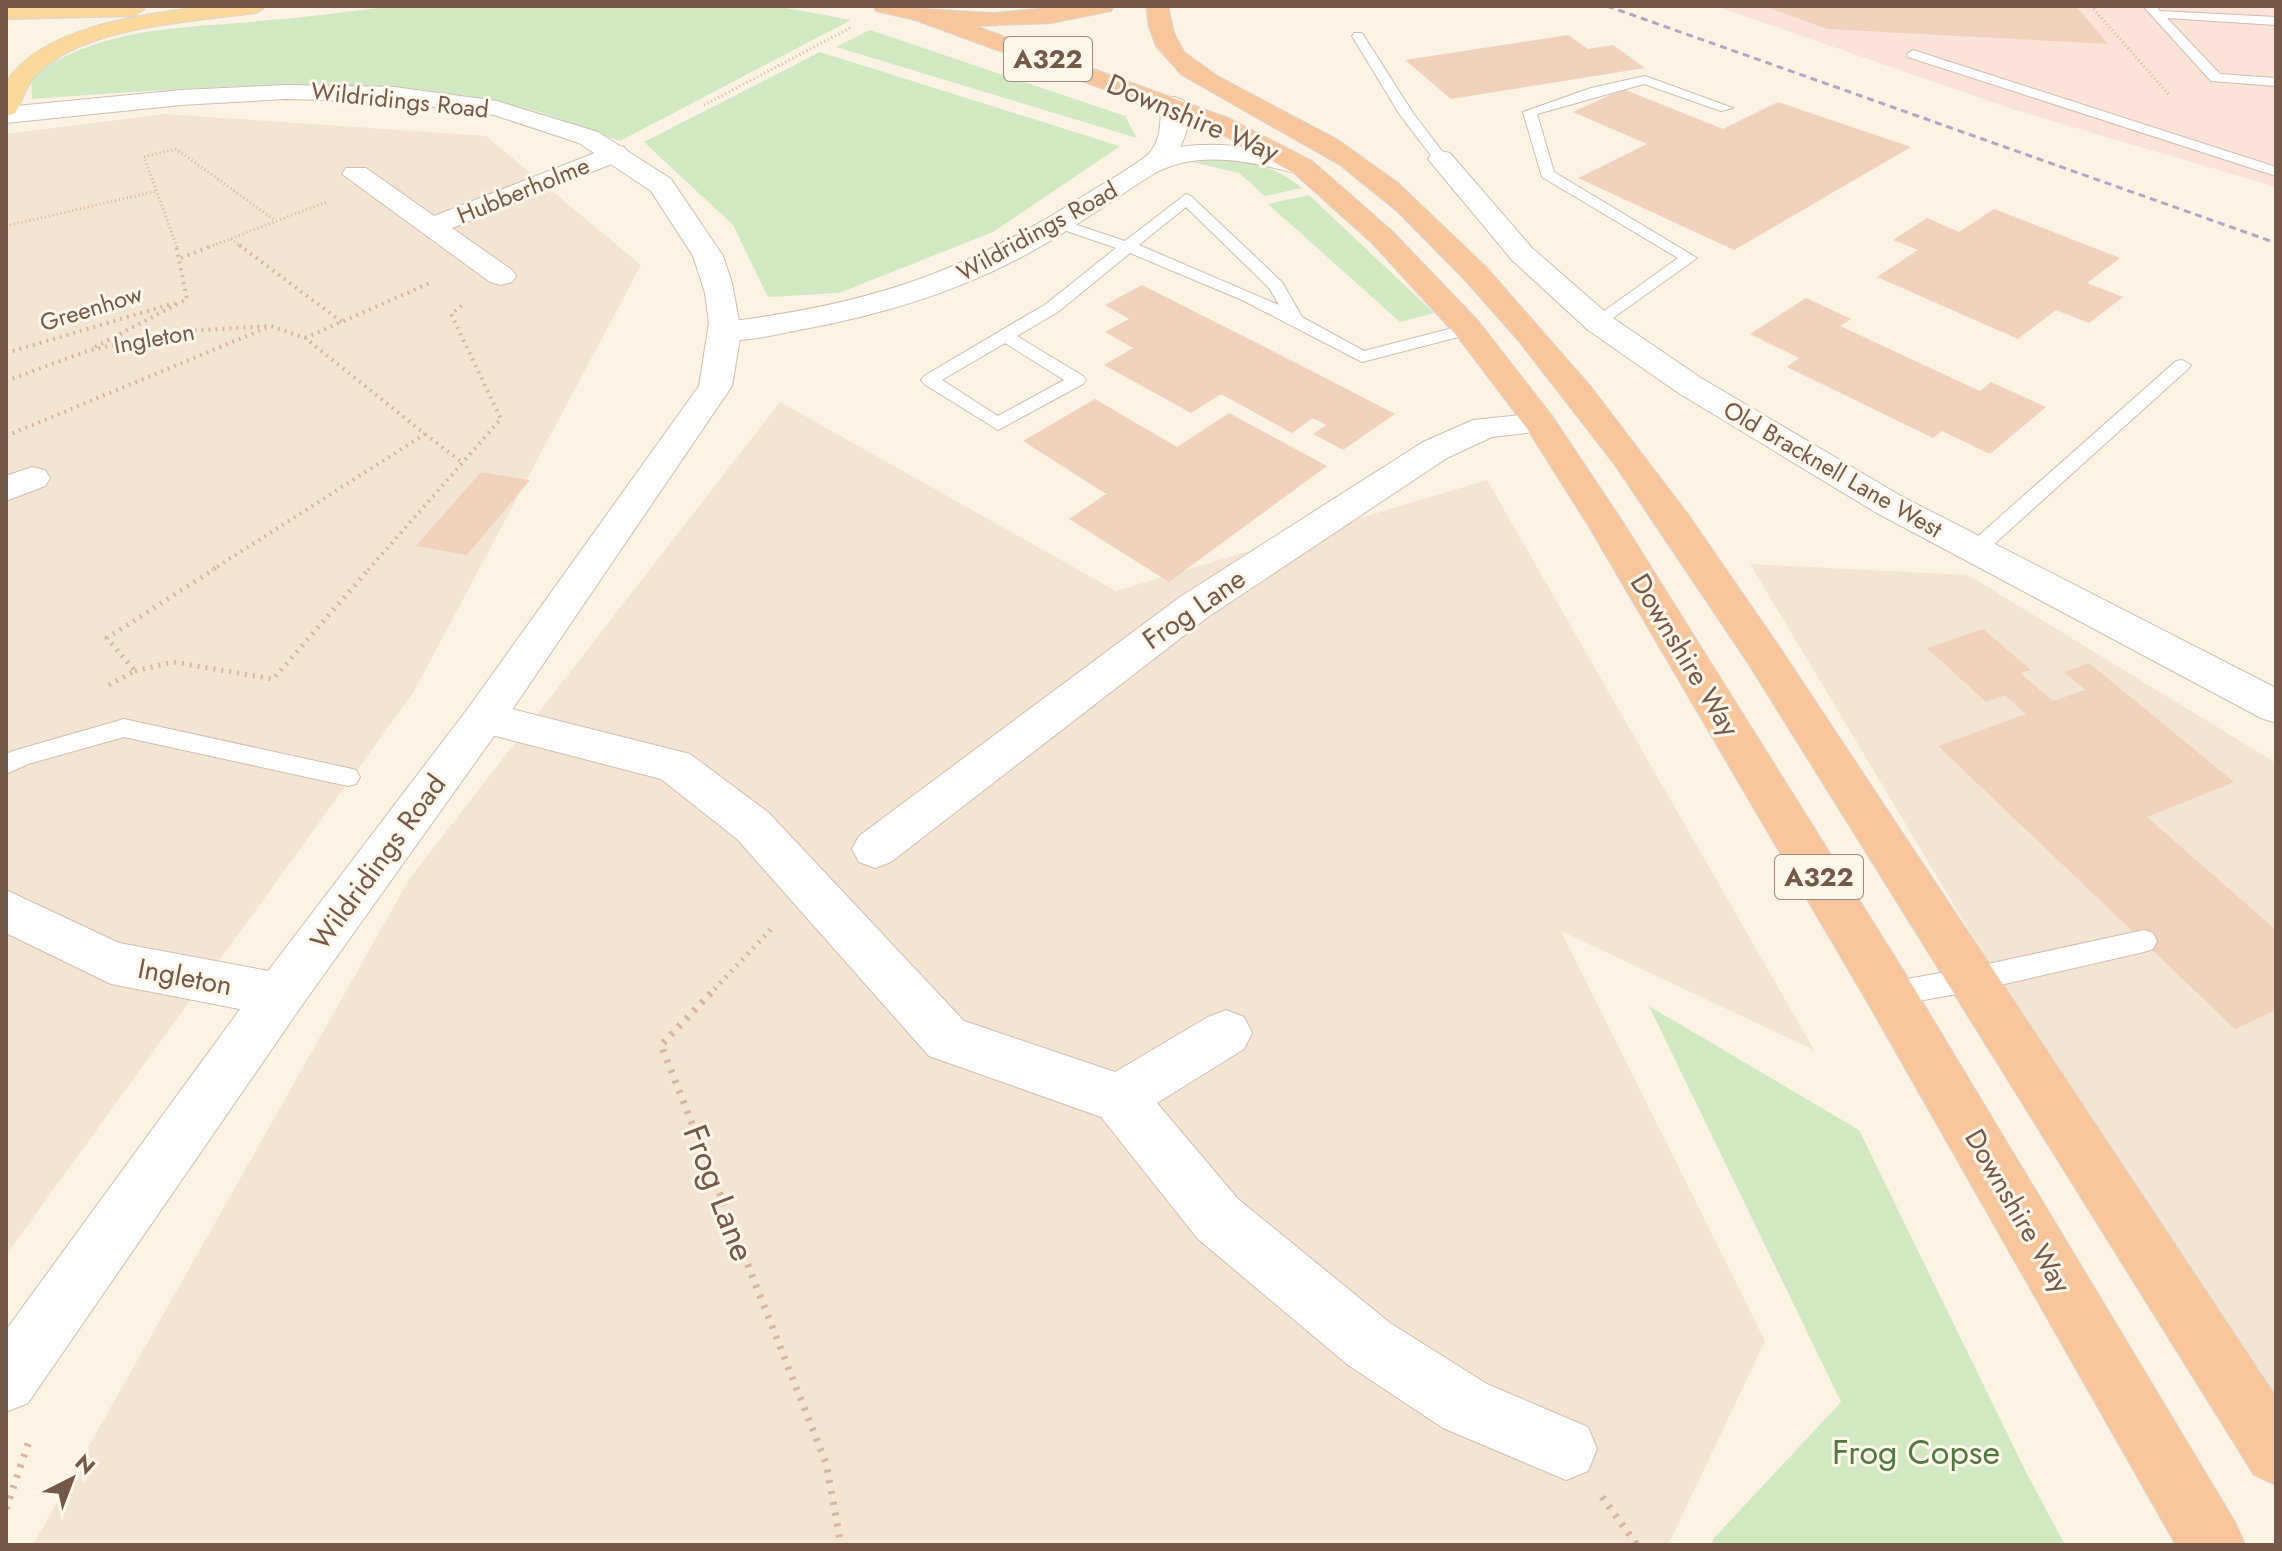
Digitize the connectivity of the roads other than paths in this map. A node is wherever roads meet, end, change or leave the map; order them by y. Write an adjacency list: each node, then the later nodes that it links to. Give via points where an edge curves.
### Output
1 (189, 6): 7 (main road)
2 (256, 6): 14 (main road, via 140,24 60,49 23,75)
3 (883, 6): 8 (highway)
4 (1103, 6): 8 (highway, via 1034,18)
5 (1157, 6): 42 (highway, Downshire Way / A322, via 1162,34 1177,58 1361,168 1461,258 1534,337 1652,486)
6 (2153, 10): 9 (lane); 12 (lane, via 2216,78)
7 (6, 12)
8 (922, 15): 13 (highway, Downshire Way / A322)
9 (2276, 21)
10 (1358, 36): 18 (lane)
11 (1913, 54): 21 (lane)
12 (2276, 82)
13 (1174, 105): 19 (street, Wildridings Road, via 1177,124); 20 (highway, Downshire Way / A322)
14 (6, 108)
15 (1726, 108): 28 (lane, via 1645,80 1530,112 1547,174 1689,258)
16 (6, 115): 17 (street, Wildridings Road, via 247,92 366,92 501,110 558,127)
17 (615, 153): 24 (street, Hubberholme); 30 (street, Wildridings Road, via 666,188 686,211 711,265)
18 (1441, 159): 28 (street, Old Bracknell Lane West, via 1522,254)
19 (1158, 161): 20 (street, Wildridings Road, via 1226,152); 23 (street, Wildridings Road)
20 (1303, 167): 29 (highway, Downshire Way / A322, via 1383,238)
21 (2276, 172)
22 (364, 179): 24 (street, Hubberholme)
23 (1060, 224): 25 (lane); 30 (street, Wildridings Road, via 978,268 894,301 829,317)
24 (430, 227): 26 (street, Hubberholme)
25 (1128, 247): 27 (lane); 27 (lane, via 1186,199 1276,285); 31 (lane, via 1052,308)
26 (490, 269)
27 (1294, 317): 29 (lane, via 1362,357)
28 (1599, 323): 34 (street, Old Bracknell Lane West, via 1772,437)
29 (1468, 329): 33 (highway, Downshire Way / A322)
30 (725, 331): 36 (street, Wildridings Road, via 715,386)
31 (1005, 336): 31 (lane, via 1077,380 998,424 930,380)
32 (2182, 365): 34 (lane)
33 (1540, 423): 39 (street, Frog Lane, via 1485,427 1435,450 1194,607); 43 (highway, Downshire Way / A322)
34 (1975, 550): 35 (street, Old Bracknell Lane West)
35 (2276, 707)
36 (484, 718): 44 (street, Wildridings Road); 46 (street, via 675,766 753,826 947,1039)
37 (6, 765): 38 (lane, via 124,728)
38 (348, 777)
39 (875, 849)
40 (6, 910): 44 (street, Ingleton, via 111,963)
41 (2144, 941): 42 (lane)
42 (1974, 979): 43 (lane); 49 (highway, Downshire Way / A322)
43 (1890, 994): 50 (highway, Downshire Way / A322)
44 (280, 995): 47 (street, Wildridings Road)
45 (1226, 1033): 46 (street)
46 (1119, 1098): 48 (street, via 1218,1219 1369,1344 1465,1406)
47 (6, 1381)
48 (1566, 1449)
49 (2276, 1453)
50 (2212, 1545)

